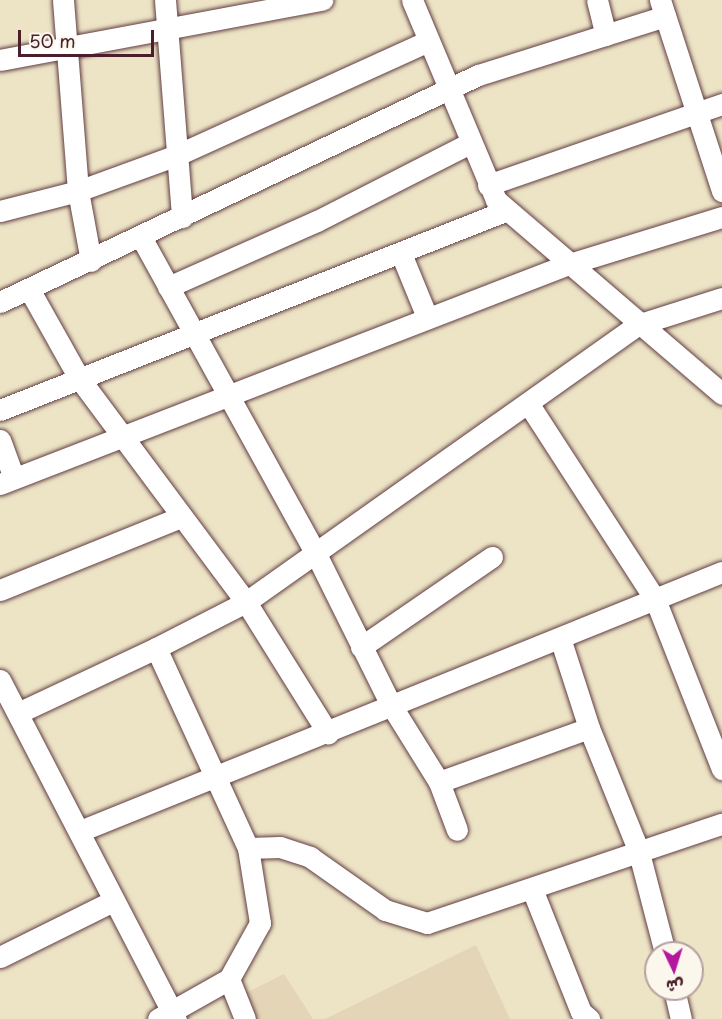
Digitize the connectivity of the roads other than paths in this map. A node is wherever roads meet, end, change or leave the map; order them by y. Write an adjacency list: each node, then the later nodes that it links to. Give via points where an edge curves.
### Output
1 (63, 0): 10 (street)
2 (165, 0): 7 (street)
3 (322, 0): 7 (street)
4 (412, 0): 9 (street)
5 (597, 0): 8 (street)
6 (663, 8): 8 (street); 14 (street)
7 (166, 26): 10 (street); 16 (street)
8 (606, 35): 12 (street, via 507,63)
9 (428, 41): 12 (street); 16 (street)
10 (70, 46): 11 (street); 18 (street)
11 (0, 60)
12 (448, 93): 15 (street); 22 (street)
13 (722, 104): 14 (street)
14 (694, 114): 17 (street); 19 (street)
15 (470, 143): 17 (street); 28 (street, via 317,221)
16 (177, 154): 18 (street); 22 (street)
17 (488, 185): 21 (street)
18 (78, 191): 20 (street); 26 (street)
19 (722, 191)
20 (0, 211)
21 (505, 211): 25 (street); 27 (street)
22 (182, 217): 24 (street)
23 (722, 217): 27 (street)
24 (141, 237): 26 (street); 28 (street)
25 (402, 256): 32 (street); 34 (street)
26 (91, 261): 29 (street)
27 (566, 265): 32 (street); 33 (street)
28 (168, 287): 34 (street)
29 (29, 289): 31 (street); 35 (street)
30 (722, 298): 33 (street)
31 (0, 302)
32 (427, 317): 36 (street)
33 (637, 325): 37 (street); 38 (street)
34 (192, 333): 35 (street); 36 (street)
35 (79, 378): 39 (street); 40 (street)
36 (223, 393): 40 (street); 44 (street)
37 (722, 394)
38 (528, 403): 44 (street); 48 (street)
39 (0, 410)
40 (120, 433): 42 (street); 43 (street)
41 (0, 440): 42 (street)
42 (7, 481)
43 (181, 517): 47 (street); 49 (street)
44 (316, 554): 49 (street); 51 (street)
45 (492, 557): 51 (street)
46 (722, 572): 48 (street)
47 (0, 590)
48 (655, 599): 50 (street); 58 (street)
49 (246, 602): 52 (street); 57 (street)
50 (560, 638): 54 (street); 56 (street)
51 (361, 647): 54 (street)
52 (156, 648): 55 (street); 59 (street)
53 (0, 680): 55 (street)
54 (391, 705): 57 (street); 60 (street)
55 (20, 712): 63 (street)
56 (589, 728): 60 (street); 65 (street)
57 (328, 733): 59 (street)
58 (722, 770)
59 (217, 776): 63 (street); 64 (street)
60 (439, 782): 62 (street)
61 (722, 824): 65 (street)
62 (458, 830)
63 (80, 831): 67 (street)
64 (248, 848): 66 (street, via 280,847 310,857 405,920 426,923); 70 (street, via 260,923)
65 (638, 849): 66 (street); 68 (street)
66 (532, 890): 74 (street, via 581,1012)
67 (113, 902): 69 (street); 72 (street)
68 (661, 941)
69 (0, 957)
70 (230, 979): 72 (street); 73 (street)
71 (677, 1001): 75 (street)
72 (169, 1016)
73 (245, 1019)
74 (589, 1019)
75 (681, 1019)

